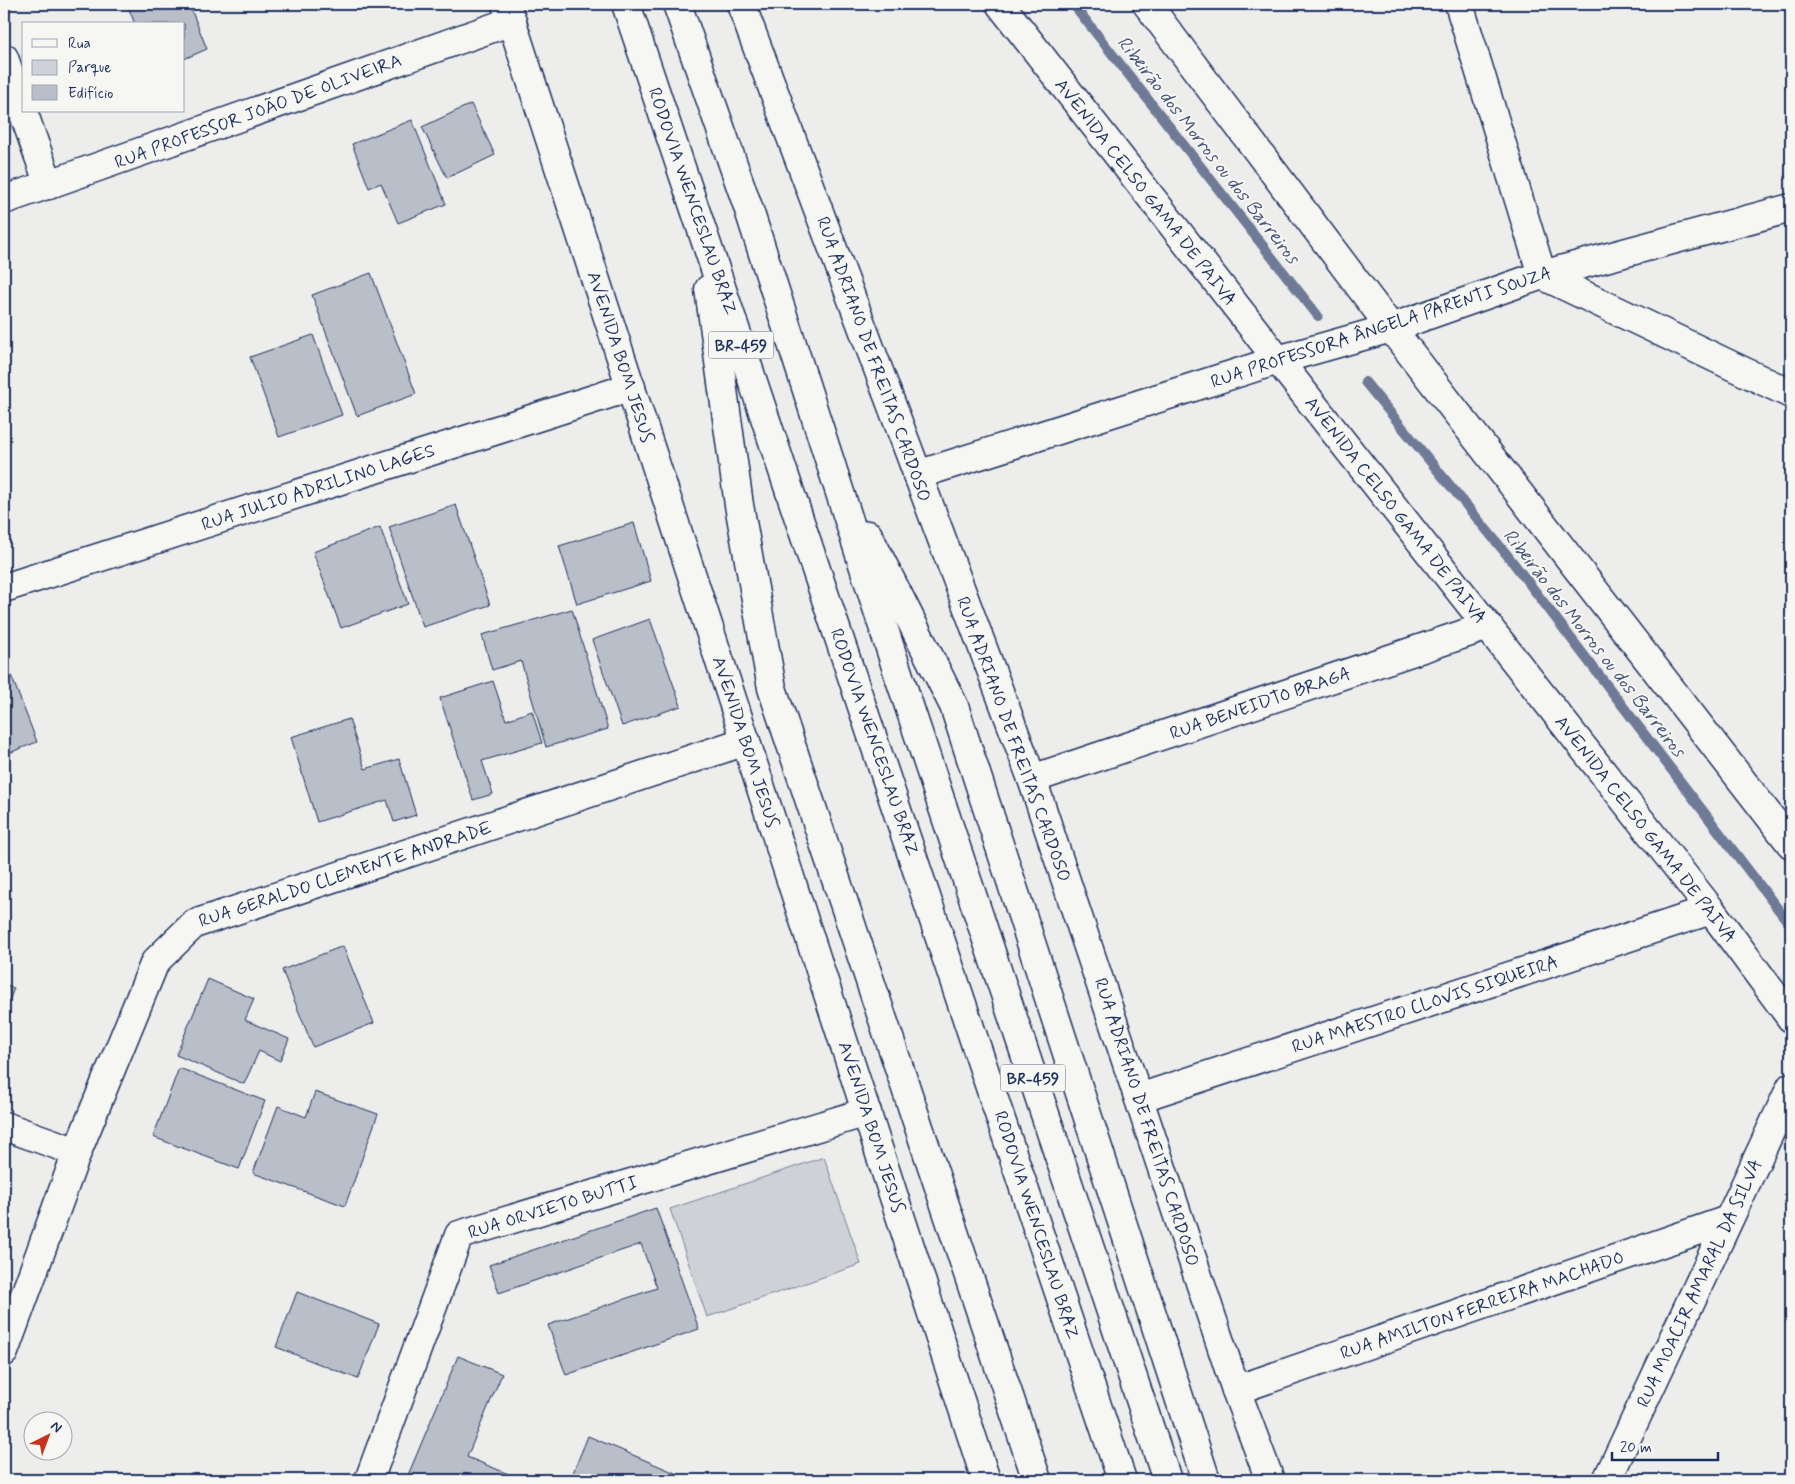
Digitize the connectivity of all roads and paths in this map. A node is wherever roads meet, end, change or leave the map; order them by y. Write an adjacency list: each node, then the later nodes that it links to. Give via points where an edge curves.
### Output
1 (626, 4): 15 (street, RODOVIA WENCESLAU BRAZ / BR-459)
2 (677, 4): 13 (street, BR-459)
3 (741, 4): 21 (street, RUA ADRIANO DE FREITAS CARDOSO)
4 (1000, 4): 18 (street, AVENIDA CELSO GAMA DE PAIVA)
5 (1147, 4): 17 (street)
6 (1458, 4): 16 (street)
7 (509, 12): 11 (street, RUA PROFESSOR JOÃO DE OLIVEIRA); 19 (street, AVENIDA BOM JESUS)
8 (4, 58): 9 (street)
9 (22, 108)
10 (24, 112): 11 (street)
11 (50, 185): 12 (street, RUA PROFESSOR JOÃO DE OLIVEIRA)
12 (4, 200)
13 (748, 207): 41 (street, BR-459, via 899,676); 42 (street, via 858,515 954,706)
14 (1791, 208): 16 (street, RUA PROFESSORA ÂNGELA PARENTI SOUZA)
15 (700, 223): 39 (street, via 739,505 772,688); 40 (street, RODOVIA WENCESLAU BRAZ / BR-459)
16 (1542, 275): 17 (street, RUA PROFESSORA ÂNGELA PARENTI SOUZA); 20 (street)
17 (1391, 328): 18 (street, RUA PROFESSORA ÂNGELA PARENTI SOUZA); 26 (street)
18 (1278, 360): 21 (street, RUA PROFESSORA ÂNGELA PARENTI SOUZA); 23 (street, AVENIDA CELSO GAMA DE PAIVA)
19 (631, 386): 22 (street, RUA JULIO ADRILINO LAGES); 24 (street, AVENIDA BOM JESUS)
20 (1791, 394)
21 (917, 475): 25 (street, RUA ADRIANO DE FREITAS CARDOSO)
22 (4, 588)
23 (1488, 626): 25 (street, RUA BENEIDTO BRAGA); 27 (street, AVENIDA CELSO GAMA DE PAIVA)
24 (746, 741): 31 (street, AVENIDA BOM JESUS); 33 (street, RUA GERALDO CLEMENTE ANDRADE, via 194,924 154,962)
25 (1032, 779): 30 (street, RUA ADRIANO DE FREITAS CARDOSO)
26 (1791, 844)
27 (1711, 910): 28 (street, AVENIDA CELSO GAMA DE PAIVA); 30 (street, RUA MAESTRO CLOVIS SIQUEIRA)
28 (1791, 1018)
29 (1791, 1087): 34 (street, RUA MOACIR AMARAL DA SILVA)
30 (1139, 1098): 36 (street, RUA ADRIANO DE FREITAS CARDOSO)
31 (867, 1112): 37 (street, RUA ORVIETO BUTTI, via 459,1235); 38 (street, AVENIDA BOM JESUS)
32 (4, 1126): 33 (street)
33 (77, 1152): 35 (street, RUA GERALDO CLEMENTE ANDRADE)
34 (1728, 1220): 36 (street, RUA AMILTON FERREIRA MACHADO); 44 (street, RUA MOACIR AMARAL DA SILVA)
35 (4, 1352)
36 (1236, 1390): 43 (street, RUA ADRIANO DE FREITAS CARDOSO)
37 (370, 1480)
38 (986, 1480)
39 (1037, 1480)
40 (1122, 1480)
41 (1167, 1480)
42 (1206, 1480)
43 (1270, 1480)
44 (1608, 1480)

